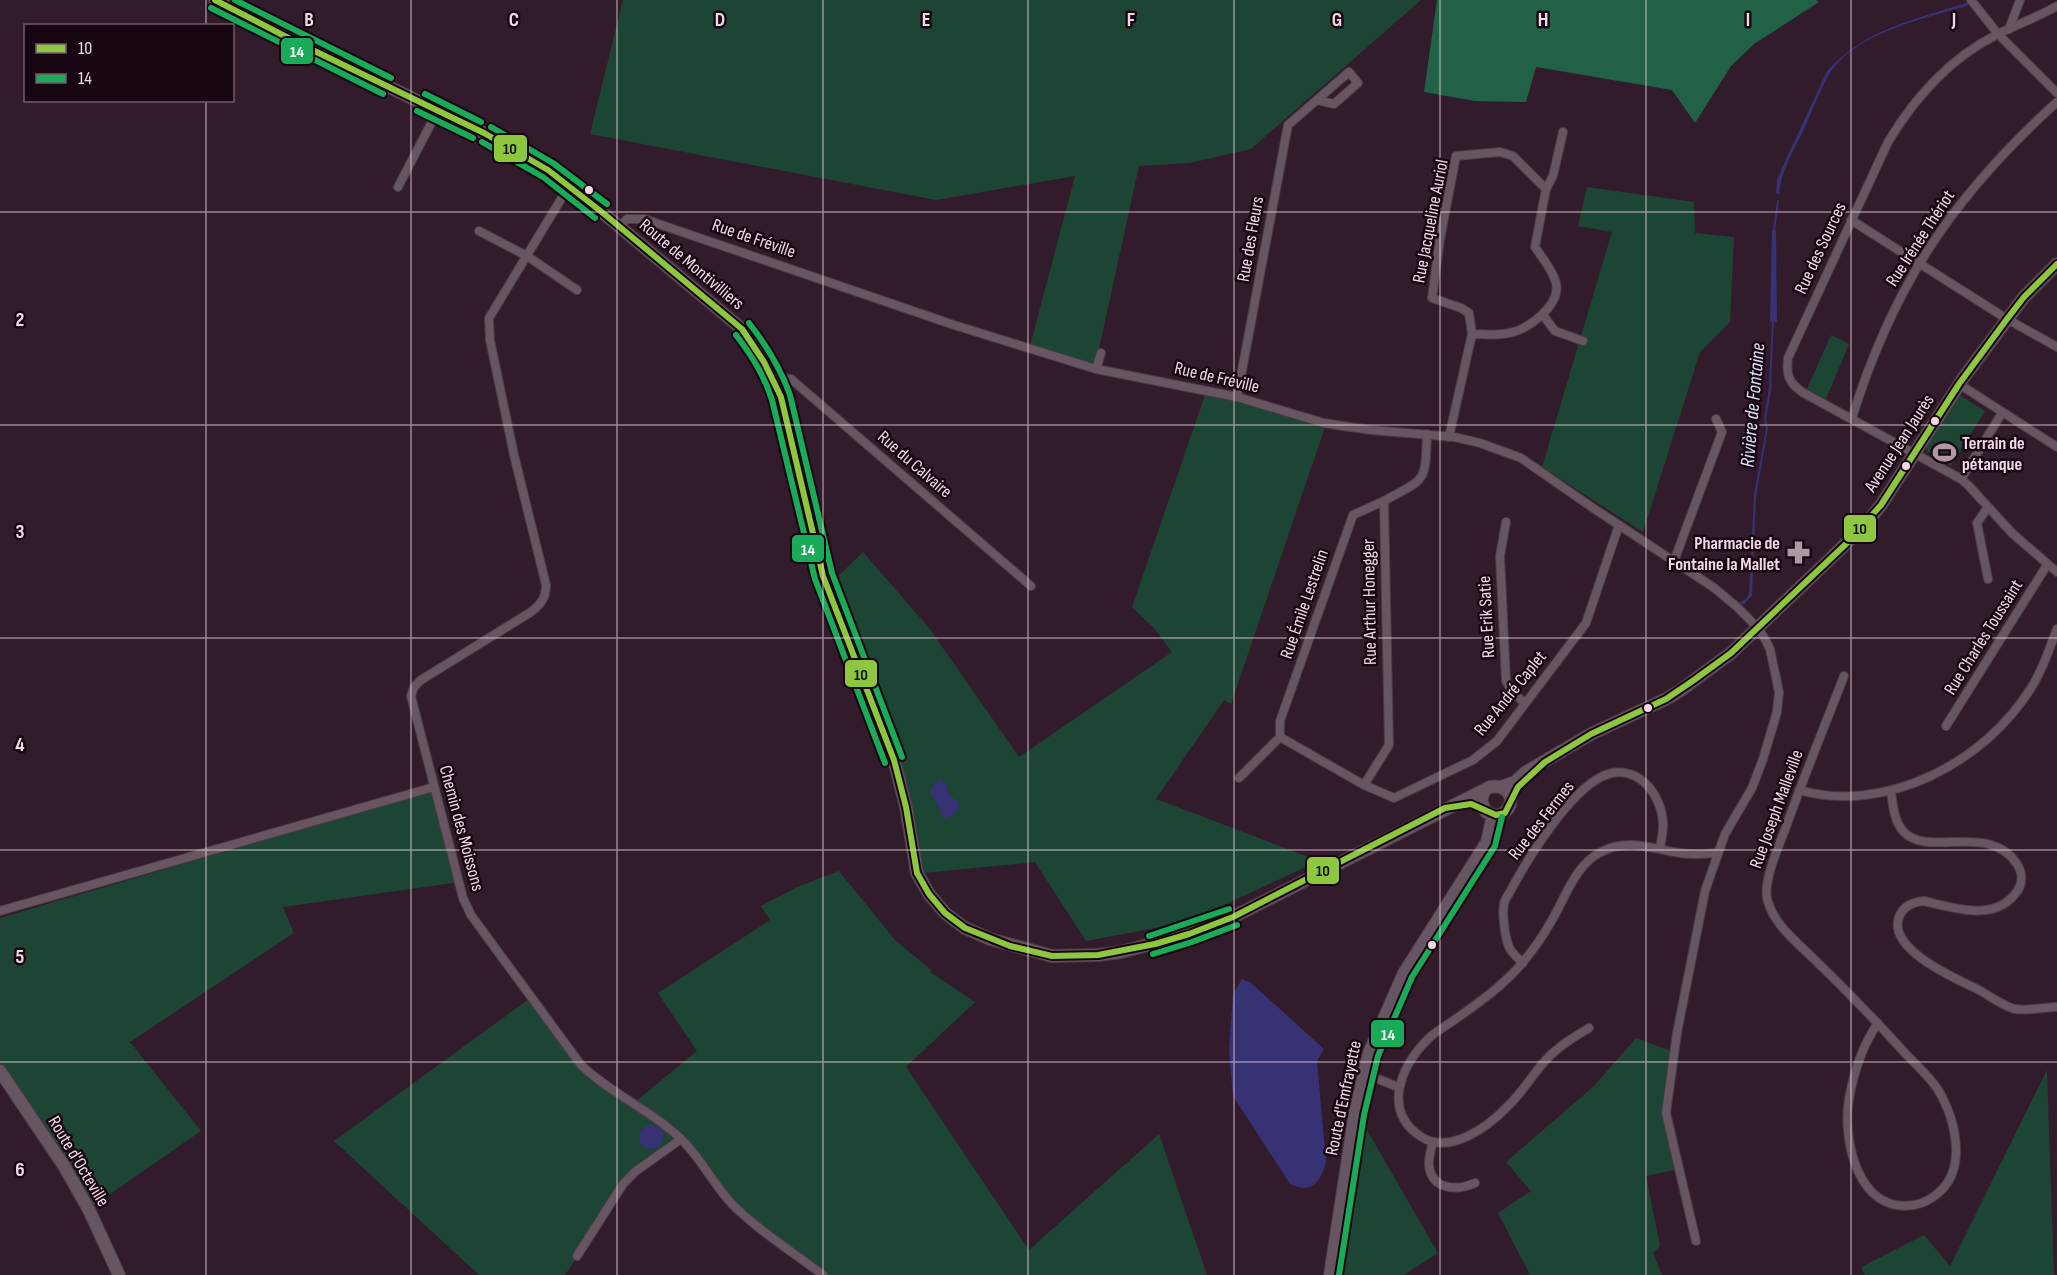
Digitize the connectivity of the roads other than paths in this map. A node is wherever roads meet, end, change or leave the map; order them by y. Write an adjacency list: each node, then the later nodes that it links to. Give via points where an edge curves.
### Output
1 (215, 0): 10 (street, Route de Montivilliers)
2 (2020, 0): 5 (street)
3 (1973, 3): 6 (street)
4 (2057, 6): 5 (street, Rue des Sources)
5 (2009, 29): 6 (street, Rue des Sources)
6 (1998, 34): 7 (street); 15 (street, Rue des Sources, via 1951,65 1925,89 1888,142)
7 (2057, 93)
8 (1317, 100): 8 (street, Rue des Fleurs, via 1349,72 1358,83 1334,104); 31 (street, Rue des Fleurs, via 1288,125)
9 (2057, 102): 19 (street, Rue Irénée Thériot, via 2007,148 1966,195)
10 (438, 110): 12 (street, Route de Montivilliers, via 548,170); 13 (street)
11 (1563, 132): 14 (street, via 1554,176)
12 (569, 186): 16 (street, Route de Montivilliers); 18 (street)
13 (398, 187)
14 (1546, 189): 22 (street, via 1534,247 1557,286); 24 (street, Rue Jacqueline Auriol, via 1514,156 1500,152 1456,156 1432,298 1469,313)
15 (1851, 220): 19 (street); 33 (street, Rue des Sources, via 1788,358 1787,368 1792,385)
16 (623, 230): 28 (street, Rue de Fréville, via 633,224 633,218 645,219 954,325); 29 (street, Route de Montivilliers, via 742,329 761,352)
17 (479, 231): 18 (street)
18 (527, 256): 21 (street); 58 (street, Chemin des Moissons, via 489,318 490,340 546,594 531,612 414,687 411,696)
19 (1919, 263): 23 (street); 33 (street, Rue Irénée Thériot, via 1880,339)
20 (2057, 264): 23 (street, Avenue Jean Jaurès)
21 (577, 290)
22 (1543, 315): 24 (street, via 1510,333); 25 (street, via 1555,331)
23 (2007, 319): 26 (street); 30 (street, Avenue Jean Jaurès)
24 (1472, 334): 36 (street)
25 (1583, 341)
26 (2057, 347)
27 (1101, 353): 28 (street)
28 (1096, 369): 31 (street, Rue de Fréville)
29 (774, 377): 48 (street, Rue du Calvaire, via 791,380); 64 (street, Route de Montivilliers, via 823,576 894,760 917,873 945,913 965,928 1010,946 1052,956 1098,955 1155,944 1233,917)
30 (1959, 384): 32 (street); 38 (street, Avenue Jean Jaurès)
31 (1237, 397): 35 (street, Rue de Fréville, via 1324,423)
32 (2002, 413): 37 (street); 39 (street)
33 (1852, 418): 38 (street, Rue des Sources)
34 (1716, 419): 44 (street, via 1722,432)
35 (1427, 434): 36 (street, Rue de Fréville); 40 (street, via 1425,471 1420,481)
36 (1449, 437): 43 (street, Rue de Fréville, via 1521,458)
37 (2057, 447)
38 (1915, 452): 39 (street, Rue des Sources); 49 (street, Avenue Jean Jaurès, via 1865,525)
39 (1961, 479): 41 (street, Rue des Sources)
40 (1384, 501): 54 (street, Rue Émile Lestrelin, via 1353,515 1280,721); 57 (street, Rue Arthur Honegger, via 1389,745)
41 (1988, 507): 45 (street, Rue des Sources); 47 (street, via 1977,523)
42 (1506, 522): 52 (street, Rue Erik Satie, via 1500,556 1506,681)
43 (1619, 525): 44 (street, Rue de Fréville); 52 (street, Rue André Caplet, via 1586,622)
44 (1674, 561): 49 (street, Rue de Fréville, via 1713,587)
45 (2047, 565): 46 (street, Rue des Sources); 53 (street, Rue Charles Toussaint)
46 (2057, 572)
47 (1988, 579)
48 (1031, 586)
49 (1757, 627): 55 (street, Avenue Jean Jaurès, via 1731,653 1681,690 1591,734); 67 (street, Rue de Fréville, via 1770,649 1777,674 1777,712 1752,788)
50 (2057, 629): 62 (street, via 2032,687 2017,709 1988,738 1935,773)
51 (1844, 676): 60 (street, Rue Joseph Malleville)
52 (1525, 703): 57 (street, Rue André Caplet, via 1497,741 1473,760 1394,798)
53 (1946, 726)
54 (1280, 737): 56 (street); 57 (street, Rue André Caplet)
55 (1545, 762): 59 (street, Avenue Jean Jaurès); 63 (street, Avenue Jean Jaurès)
56 (1239, 778)
57 (1364, 786)
58 (434, 787): 68 (street); 76 (street, Chemin des Moissons, via 471,915 582,1065)
59 (1501, 787): 61 (street); 63 (street)
60 (1799, 790): 62 (street, via 1843,796); 71 (street, Rue Joseph Malleville, via 1769,874 1768,903 1779,924)
61 (1484, 791): 64 (street, Route de Montivilliers); 65 (street, via 1481,798)
62 (1891, 792): 70 (street, via 1898,825 1911,838 1920,842 1976,841 2001,848 2021,872 2019,889 2004,904 1993,908 1977,912 1924,901 1908,905 1898,921 1905,942 1928,963 2015,1009)
63 (1511, 799): 65 (street, via 1505,813)
64 (1445, 808): 65 (street, Route de Montivilliers, via 1470,805)
65 (1488, 812): 74 (street, Route d'Emfrayette, via 1487,842 1404,973)
66 (1660, 849): 67 (street); 69 (street, via 1640,844 1616,845 1590,859); 69 (street, Rue des Fermes, via 1660,806 1644,780 1621,772 1610,773 1581,792 1527,859 1504,903 1510,949)
67 (1717, 853): 79 (street, Rue de Fréville, via 1696,931 1666,1113)
68 (0, 911)
69 (1523, 963): 75 (street, via 1482,1000 1429,1038 1416,1052)
70 (2057, 1007)
71 (1878, 1023): 71 (street, Rue Joseph Malleville, via 1859,1059 1849,1100 1854,1162 1860,1177 1877,1197 1891,1204 1917,1204 1943,1189 1951,1178 1956,1162 1951,1120 1932,1082)
72 (1589, 1028): 77 (street, via 1546,1059 1494,1119 1458,1140)
73 (0, 1071): 81 (street, Route d'Octeville, via 69,1175)
74 (1363, 1073): 75 (street); 83 (street, Route d'Emfrayette)
75 (1398, 1087): 77 (street, via 1400,1112 1406,1122)
76 (681, 1139): 80 (street, via 623,1184); 82 (street, Chemin des Moissons, via 731,1203)
77 (1433, 1142): 78 (street, via 1428,1164 1439,1184 1458,1189)
78 (1475, 1183)
79 (1696, 1240)
80 (577, 1256)
81 (119, 1275)
82 (824, 1275)
83 (1330, 1275)

